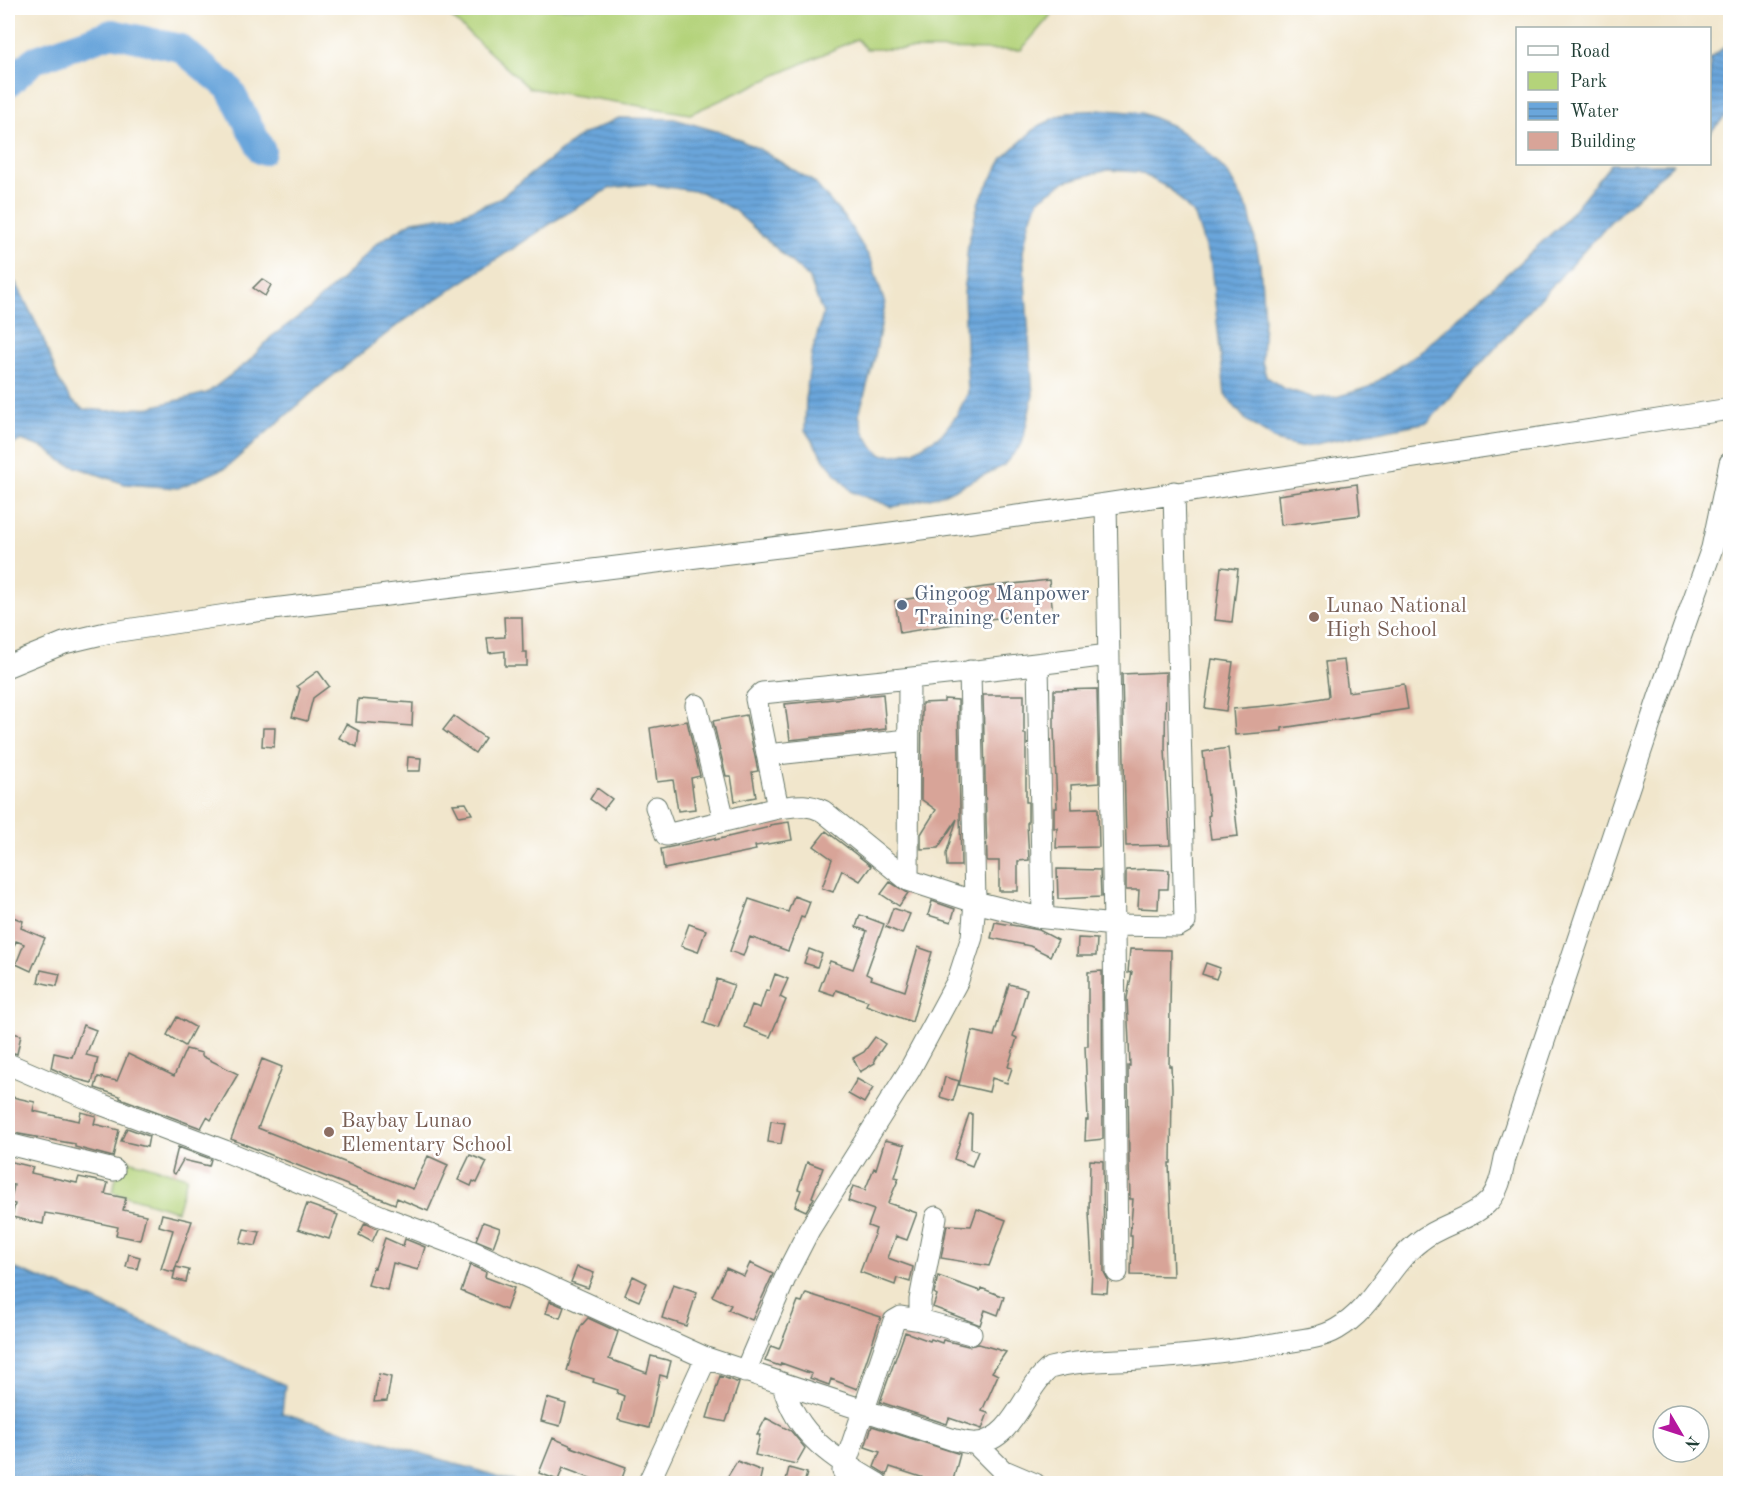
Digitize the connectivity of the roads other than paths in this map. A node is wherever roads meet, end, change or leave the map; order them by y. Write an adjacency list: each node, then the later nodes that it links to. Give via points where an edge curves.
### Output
1 (1731, 409): 3 (street)
2 (1731, 463): 31 (street, via 1712,548 1655,708 1496,1191 1487,1204 1413,1246 1362,1310 1335,1331 1263,1346 1078,1362 1050,1368 1003,1431 992,1440)
3 (1174, 492): 4 (street); 19 (street, via 1185,922 1182,926)
4 (1106, 504): 5 (street); 7 (street, via 240,613 106,633 64,643)
5 (1108, 655): 6 (street); 19 (street)
6 (1038, 664): 8 (street); 18 (street)
7 (8, 666)
8 (970, 671): 9 (street); 17 (street)
9 (909, 679): 11 (street); 12 (street, via 762,693 756,699)
10 (696, 705): 15 (street)
11 (908, 741): 12 (street); 16 (street)
12 (767, 755): 14 (street)
13 (656, 807): 15 (street, via 666,835)
14 (778, 808): 15 (street); 16 (street, via 808,805 823,811)
15 (724, 820)
16 (908, 880): 17 (street)
17 (975, 902): 18 (street); 28 (street, via 972,937 958,980 909,1071 809,1230)
18 (1043, 917): 19 (street)
19 (1114, 925): 24 (street)
20 (8, 1064): 27 (street, via 462,1247)
21 (8, 1144): 22 (street)
22 (114, 1170)
23 (936, 1217): 25 (street, via 920,1300)
24 (1117, 1272)
25 (920, 1320): 26 (street); 30 (street, via 901,1317 894,1321)
26 (971, 1334)
27 (706, 1358): 28 (street); 33 (street)
28 (745, 1372): 29 (street)
29 (783, 1385): 30 (street); 32 (street, via 792,1410 807,1433)
30 (864, 1410): 31 (street); 32 (street)
31 (976, 1444): 35 (street, via 1002,1470)
32 (844, 1468): 34 (street)
33 (648, 1484)
34 (878, 1484)
35 (1035, 1484)

